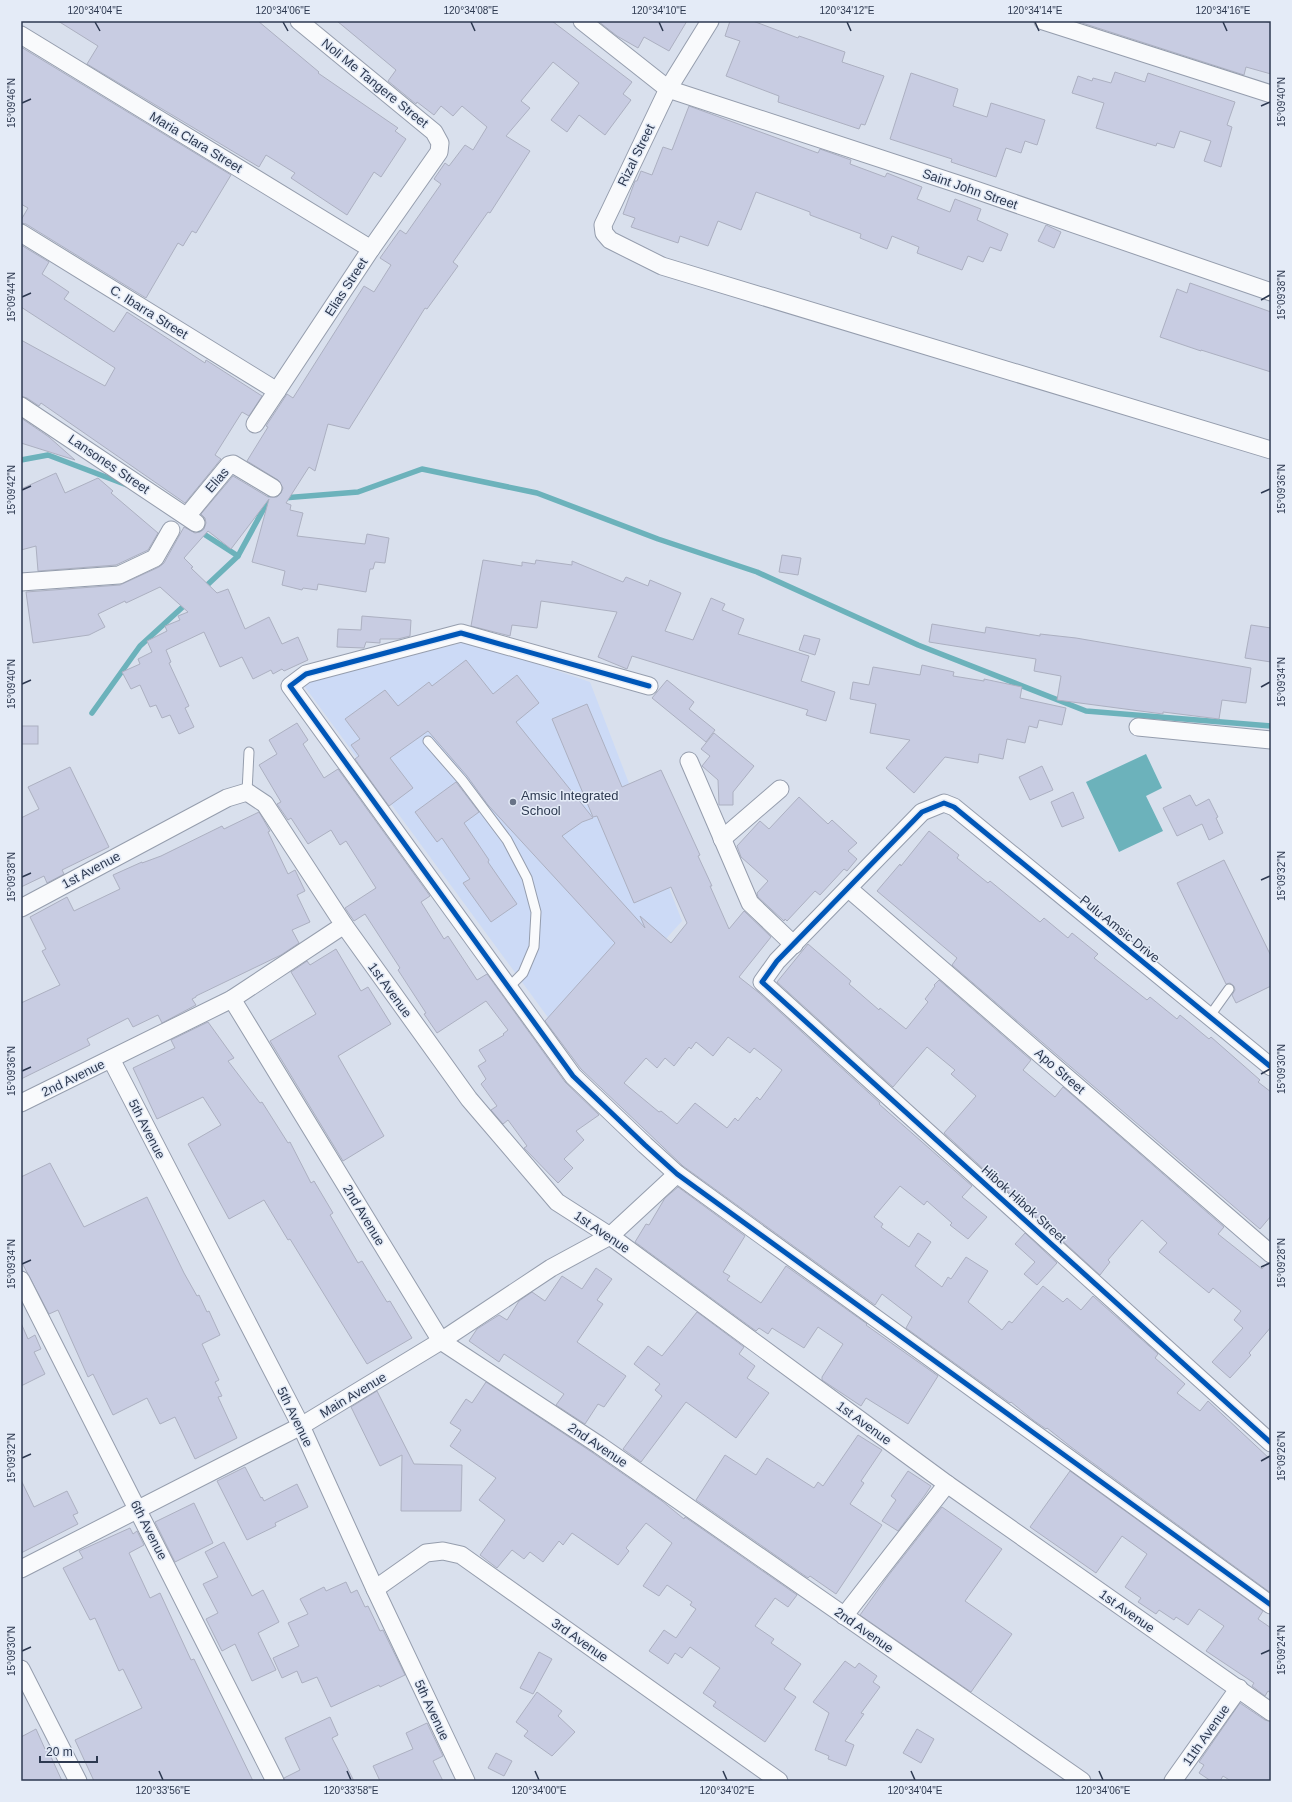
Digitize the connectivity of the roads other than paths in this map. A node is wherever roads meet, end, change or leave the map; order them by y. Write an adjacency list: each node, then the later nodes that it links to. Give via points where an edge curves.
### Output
1 (299, 21): 8 (street, Noli Me Tangere Street, via 434,132 440,143)
2 (582, 21): 6 (street)
3 (710, 21): 6 (street, Rizal Street)
4 (1043, 21): 7 (street)
5 (21, 35): 10 (street, Maria Clara Street)
6 (668, 89): 11 (street, Saint John Street, via 968,187); 15 (street, Rizal Street, via 603,225 604,233 610,240 662,266)
7 (1271, 94)
8 (439, 152): 10 (street, Elias Street)
9 (21, 233): 12 (street, C. Ibarra Street)
10 (371, 249): 12 (street, Elias Street)
11 (1271, 292)
12 (277, 391): 14 (street, Elias Street)
13 (21, 406): 17 (street, Lansones Street)
14 (255, 424)
15 (1271, 450)
16 (273, 488): 17 (street, Elias, via 233,464 229,465)
17 (192, 520)
18 (171, 530): 19 (street, via 155,558 119,575)
19 (21, 582)
20 (649, 686): 33 (street, via 461,633 306,674 290,686)
21 (1138, 727): 22 (street)
22 (1271, 740)
23 (428, 741): 33 (lane, via 462,780 507,840 527,878 536,912 534,947 523,973)
24 (249, 752): 27 (lane)
25 (689, 761): 28 (street)
26 (780, 789): 28 (street)
27 (247, 792): 30 (street, 1st Avenue, via 227,798); 31 (street, 1st Avenue, via 265,804)
28 (722, 839): 32 (street, via 750,903)
29 (849, 889): 32 (street); 36 (street, Pulu Amsic Drive, via 922,812 944,803 954,808); 42 (street, Apo Street)
30 (21, 908)
31 (344, 925): 35 (street, 2nd Avenue); 41 (street, 1st Avenue, via 470,1099 557,1202)
32 (794, 945): 46 (street, Hibok Hibok Street, via 777,961 762,982)
33 (509, 986): 40 (street, via 573,1076)
34 (1229, 989): 36 (lane)
35 (232, 999): 37 (street, 2nd Avenue); 44 (street, 2nd Avenue)
36 (1209, 1017): 38 (street, Pulu Amsic Drive)
37 (111, 1059): 39 (street, 2nd Avenue); 45 (street, 5th Avenue)
38 (1271, 1067)
39 (21, 1103)
40 (677, 1174): 41 (street, Main Avenue); 51 (street)
41 (610, 1236): 44 (street, Main Avenue, via 551,1268); 47 (street, 1st Avenue)
42 (1271, 1254)
43 (21, 1280): 48 (street, 6th Avenue)
44 (441, 1341): 45 (street, Main Avenue); 52 (street, 2nd Avenue, via 599,1445)
45 (301, 1426): 48 (street, Main Avenue); 50 (street, 5th Avenue)
46 (1271, 1443)
47 (947, 1484): 52 (street); 54 (street, 1st Avenue)
48 (138, 1509): 49 (street, Main Avenue); 58 (street, 6th Avenue)
49 (21, 1569)
50 (375, 1589): 56 (street, 5th Avenue); 60 (street, 3rd Avenue, via 426,1553 443,1551 461,1555)
51 (1271, 1605)
52 (844, 1616): 61 (street, 2nd Avenue)
53 (21, 1669): 57 (street)
54 (1238, 1688): 55 (street, 1st Avenue); 62 (street, 11th Avenue)
55 (1271, 1712)
56 (462, 1774): 59 (street)
57 (78, 1781)
58 (275, 1781)
59 (478, 1781)
60 (779, 1781)
61 (1082, 1781)
62 (1173, 1781)

